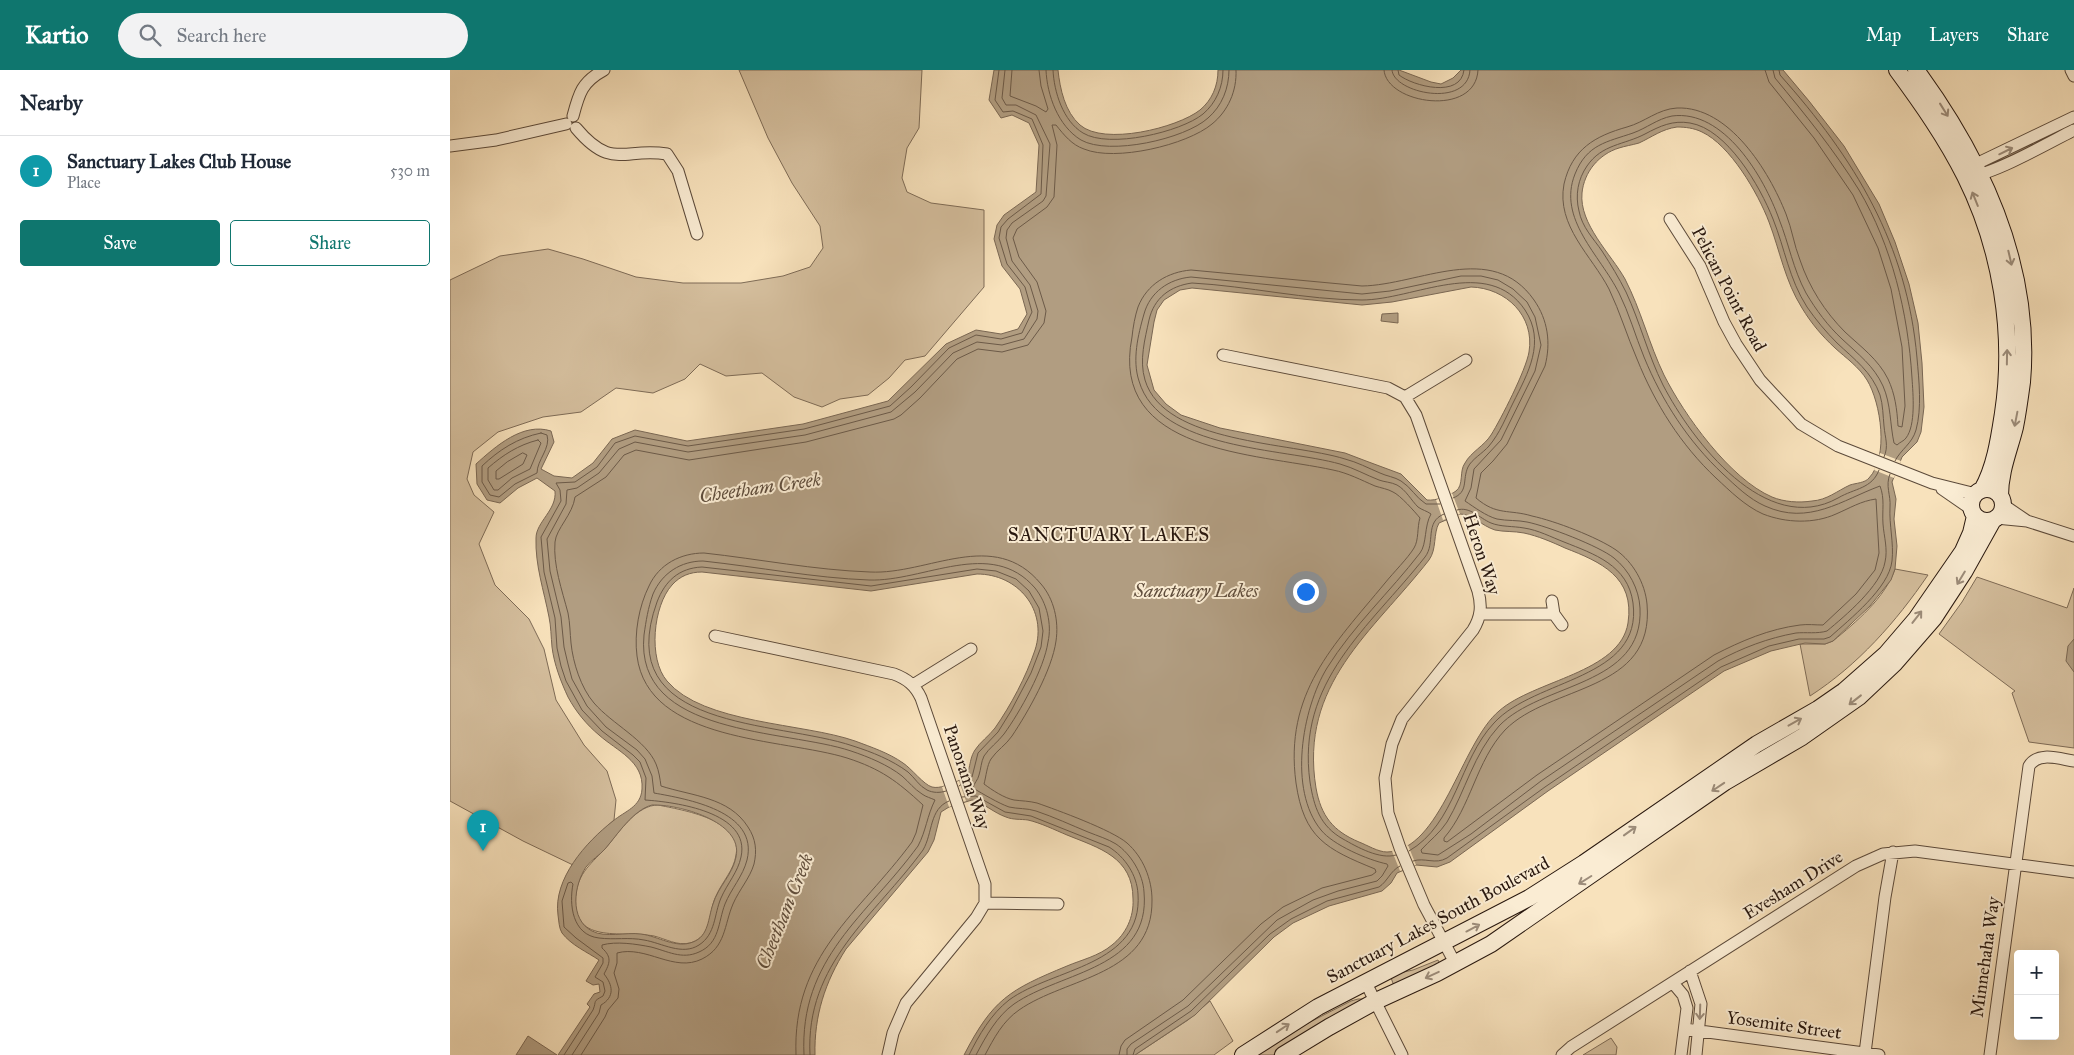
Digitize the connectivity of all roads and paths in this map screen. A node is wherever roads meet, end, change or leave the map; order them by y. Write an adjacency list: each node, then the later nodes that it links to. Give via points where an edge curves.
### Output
1 (604, 70): 7 (street, via 584,85)
2 (1897, 70): 10 (street, Sanctuary Lakes South Boulevard, via 1941,133)
3 (1916, 70): 10 (street, Sanctuary Lakes South Boulevard, one-way to 10, via 1952,122)
4 (2071, 70): 5 (street)
5 (2074, 76)
6 (2074, 117): 10 (street, one-way to 6)
7 (572, 123): 9 (street, via 496,140); 12 (street, via 591,145 609,154 667,154 678,172)
8 (2074, 130): 10 (street)
9 (450, 146)
10 (1974, 172): 16 (street, Sanctuary Lakes South Boulevard, one-way to 10, via 1990,473 2005,400 2006,328 1999,280); 17 (street, Sanctuary Lakes South Boulevard, one-way to 17, via 1996,210 2007,245 2017,292 2022,344 2021,392 2015,427 2000,474)
11 (1670, 219): 16 (street, Pelican Point Road, via 1700,266 1724,322 1751,368 1801,424 1838,446)
12 (696, 234)
13 (1223, 355): 15 (street, via 1388,388)
14 (1466, 360): 15 (street)
15 (1406, 397): 20 (street, Heron Way, via 1416,415 1478,591)
16 (1976, 502): 17 (street, via 1983,521); 17 (street, via 1992,490); 26 (street, Sanctuary Lakes South Boulevard, one-way to 16, via 1844,691 1891,648 1916,619 1963,550 1971,533)
17 (1998, 509): 18 (street); 27 (street, Sanctuary Lakes South Boulevard, one-way to 27, via 1952,592 1908,650 1859,697)
18 (2074, 536)
19 (1552, 601): 21 (street)
20 (1480, 614): 21 (street); 34 (street, Heron Way, via 1473,630 1402,719 1386,766 1390,821 1408,868)
21 (1554, 614): 22 (street)
22 (1562, 625)
23 (715, 636): 25 (street, via 894,674)
24 (971, 649): 25 (street)
25 (913, 685): 32 (street, Panorama Way, via 921,698 985,884)
26 (1774, 734): 27 (street); 34 (street, Sanctuary Lakes South Boulevard, one-way to 26, via 1561,878)
27 (1783, 749): 35 (street, Sanctuary Lakes South Boulevard, one-way to 35, via 1725,782 1491,944)
28 (2074, 761): 30 (street, Minnehaha Way, via 2042,757 2031,762)
29 (1888, 853): 30 (street, Evesham Drive, via 1915,851); 36 (street, Evesham Drive, via 1856,866); 42 (street)
30 (2015, 864): 31 (street, Evesham Drive); 51 (street, Minnehaha Way)
31 (2074, 872)
32 (985, 903): 33 (street); 43 (street, via 906,1003)
33 (1058, 904)
34 (1444, 943): 35 (street, Heron Way); 37 (street, Sanctuary Lakes South Boulevard)
35 (1456, 963): 39 (street, Sanctuary Lakes South Boulevard, one-way to 39)
36 (1690, 972): 38 (street, Evesham Drive); 41 (street, one-way to 41, via 1701,1004)
37 (1365, 981): 39 (street); 44 (street, Sanctuary Lakes South Boulevard, one-way to 37, via 1290,1023)
38 (1672, 983): 40 (street, via 1686,1001); 47 (street, Evesham Drive)
39 (1376, 1001): 45 (street, Sanctuary Lakes South Boulevard); 46 (street)
40 (1685, 1029): 41 (street, Yosemite Street); 48 (street)
41 (1699, 1031): 42 (street, Yosemite Street); 49 (street)
42 (1865, 1053): 50 (street, Yosemite Street)
43 (888, 1055)
44 (1242, 1055)
45 (1283, 1055)
46 (1402, 1055)
47 (1562, 1055)
48 (1681, 1055)
49 (1696, 1055)
50 (1880, 1055)
51 (1990, 1055)

